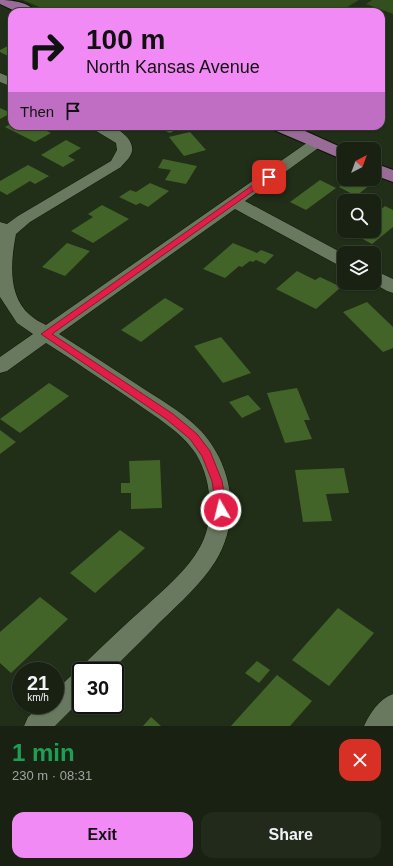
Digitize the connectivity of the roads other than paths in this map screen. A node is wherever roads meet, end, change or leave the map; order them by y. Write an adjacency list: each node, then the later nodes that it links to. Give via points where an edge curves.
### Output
1 (2, 0): 2 (main road)
2 (20, 8)
3 (106, 130): 10 (street, via 116,135 124,144 126,151 121,160)
4 (288, 130): 5 (main road)
5 (316, 143): 6 (main road); 9 (street)
6 (337, 152)
7 (381, 171): 8 (main road)
8 (393, 177)
9 (234, 202): 11 (street); 14 (street)
10 (4, 229): 14 (street, via 0,281 2,293 14,311)
11 (337, 256)
12 (381, 280): 13 (street)
13 (393, 286)
14 (46, 334): 15 (street); 16 (street, via 169,416 193,436 206,454 217,481 221,510 216,535 208,553 177,592)
15 (0, 366)
16 (103, 662)
17 (72, 692): 19 (street)
18 (393, 706): 20 (street)
19 (37, 726)
20 (377, 726)

